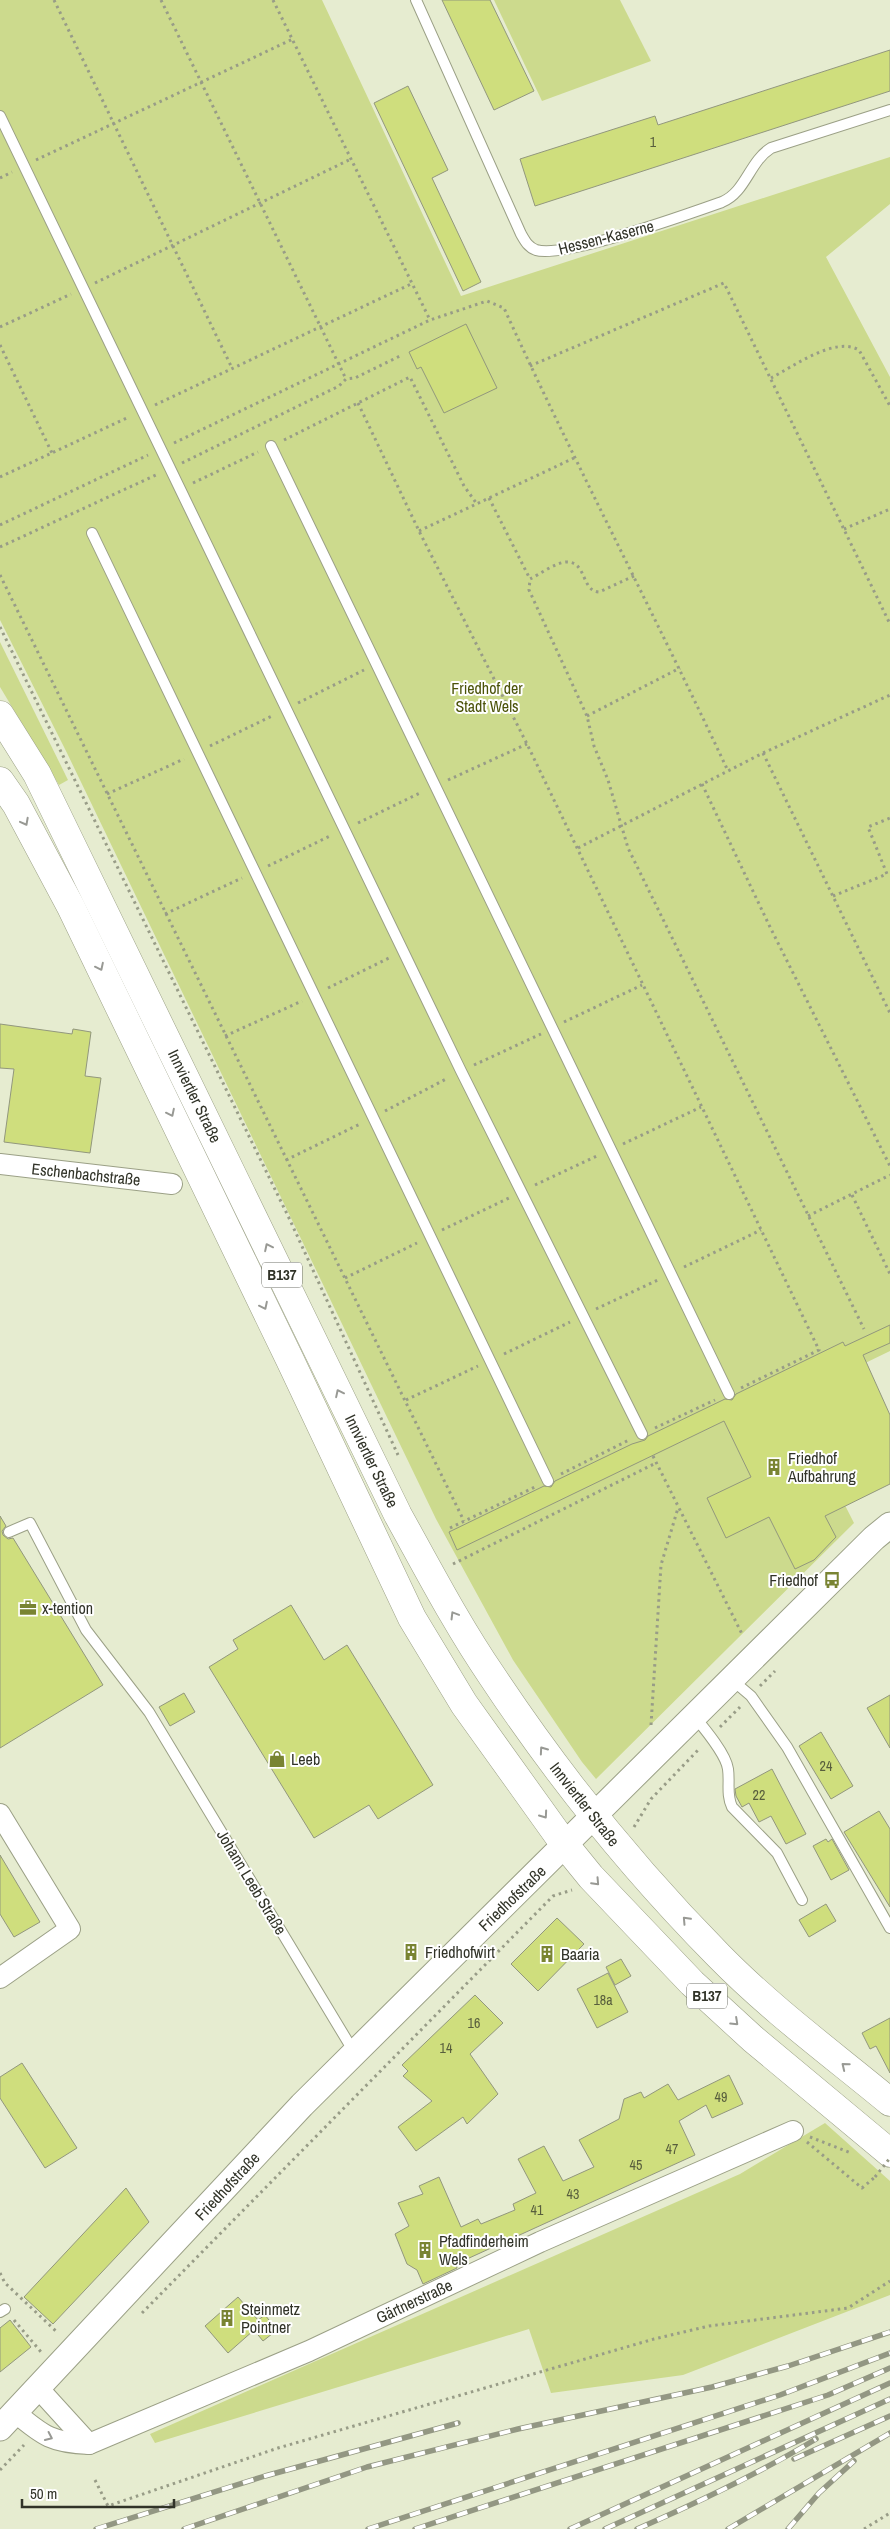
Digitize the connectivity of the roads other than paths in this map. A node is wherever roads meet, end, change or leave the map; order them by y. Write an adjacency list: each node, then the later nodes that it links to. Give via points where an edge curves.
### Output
1 (416, 0): 2 (lane, Hessen-Kaserne, via 520,234 537,250 566,249 648,228 722,202 737,192 757,161 771,148)
2 (890, 110)
3 (0, 116): 11 (lane, via 525,1201)
4 (271, 446): 10 (lane)
5 (92, 533): 12 (lane)
6 (0, 715): 17 (main road, Innviertler Straße / B137, one-way to 6, via 562,1777 491,1675 442,1596 403,1523 37,774)
7 (0, 781): 19 (main road, Innviertler Straße / B137, one-way to 19, via 16,804 71,906 412,1618 464,1704)
8 (0, 1164): 9 (street, Eschenbachstraße)
9 (172, 1184)
10 (729, 1394)
11 (642, 1434)
12 (548, 1481)
13 (890, 1525): 15 (street, Friedhofstraße)
14 (9, 1532): 23 (lane, Johann Leeb Straße, via 30,1523 86,1630 149,1712)
15 (730, 1678): 16 (street, Friedhofstraße); 21 (lane, via 751,1696 787,1747)
16 (694, 1715): 17 (street, Friedhofstraße); 20 (lane, via 728,1767 728,1798 732,1807 777,1853)
17 (603, 1807): 19 (street, Friedhofstraße); 24 (main road, Innviertler Straße / B137, one-way to 17, via 778,2012 719,1956)
18 (0, 1814): 22 (street, via 70,1929)
19 (565, 1845): 23 (street, Friedhofstraße); 26 (main road, Innviertler Straße / B137, one-way to 26, via 591,1877 692,1983 753,2039)
20 (802, 1900)
21 (890, 1928)
22 (0, 1978)
23 (354, 2053): 27 (street, Friedhofstraße)
24 (890, 2102)
25 (793, 2131): 29 (street, Gärtnerstraße, via 540,2242 309,2351)
26 (890, 2153)
27 (38, 2388): 28 (street, Gärtnerstraße); 29 (street)
28 (8, 2420): 29 (street, Gärtnerstraße, one-way to 29, via 62,2443)
29 (88, 2444)

